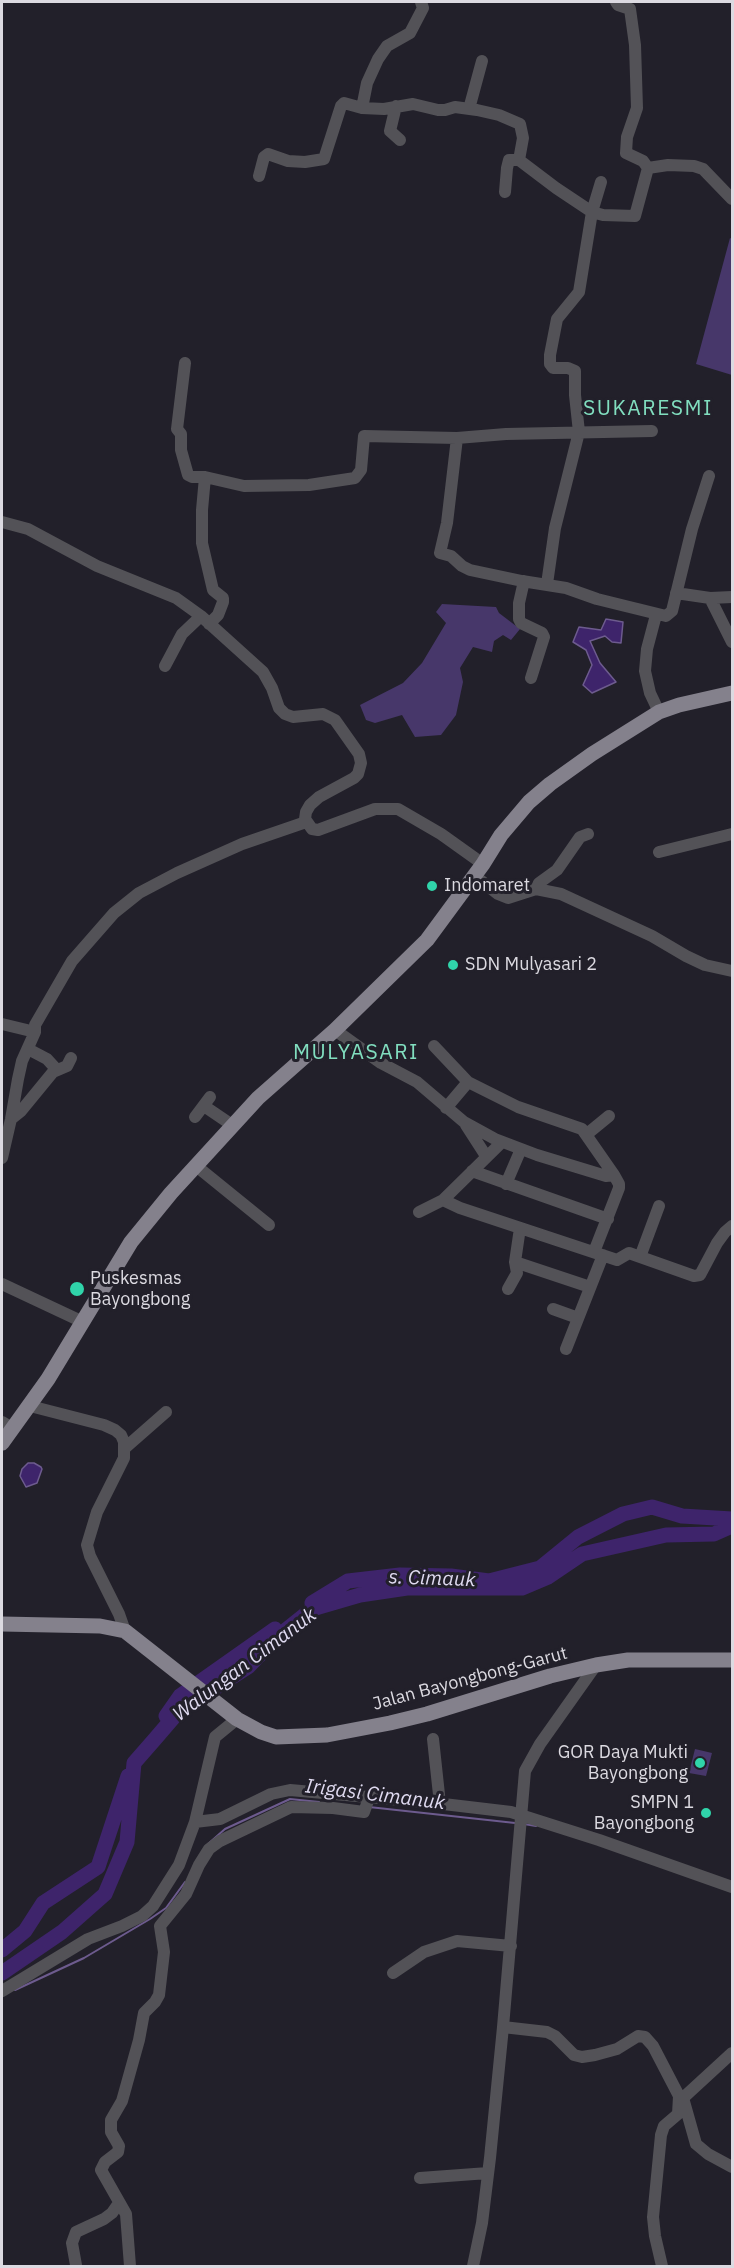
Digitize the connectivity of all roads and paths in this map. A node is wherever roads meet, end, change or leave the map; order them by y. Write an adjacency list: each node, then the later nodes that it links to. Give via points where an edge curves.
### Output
1 (421, 2): 5 (street, via 423,8 410,33 387,46 378,59)
2 (616, 2): 9 (street, via 630,9 635,45 637,108 626,153)
3 (482, 61): 6 (street)
4 (396, 106): 5 (street); 6 (street); 7 (street, via 390,131)
5 (362, 108): 10 (street, via 347,102 340,106 321,161 288,160 268,154)
6 (469, 109): 8 (street, via 520,124 523,138)
7 (400, 140)
8 (519, 160): 12 (street, via 510,160); 14 (street)
9 (648, 168): 13 (street, via 668,165 703,169); 14 (street, via 635,216)
10 (259, 176)
11 (601, 182): 14 (street)
12 (505, 192)
13 (732, 199)
14 (592, 212): 17 (street, via 579,292 557,319 549,360 554,368 575,371)
15 (185, 363): 20 (street, via 177,429 188,475)
16 (652, 431): 17 (street)
17 (579, 432): 18 (street); 23 (street, via 555,528)
18 (457, 438): 20 (street, via 364,436 361,470 355,478 309,485 244,486); 22 (street, via 440,553 454,557 470,570)
19 (709, 476): 24 (street)
20 (205, 477): 28 (street, via 202,543 213,590 223,602 218,615)
21 (2, 522): 28 (street, via 28,529 97,566 166,593)
22 (524, 581): 23 (street); 31 (street, via 519,619 544,638)
23 (547, 584): 27 (street)
24 (676, 593): 26 (street); 27 (street, via 670,614)
25 (732, 597): 26 (street)
26 (710, 598): 29 (street)
27 (656, 615): 33 (street, via 645,670)
28 (205, 620): 30 (street, via 182,634); 34 (street, via 263,672 285,714 329,716 359,754 358,774 310,805)
29 (732, 642)
30 (165, 666)
31 (531, 678)
32 (732, 693): 33 (main road)
33 (659, 712): 38 (main road, via 538,793 501,835)
34 (306, 822): 38 (street, via 318,830 375,809 398,809 441,834); 43 (street, via 242,844 139,893 114,913 72,961 39,1017)
35 (588, 834): 39 (street, via 580,837 557,870)
36 (732, 834): 37 (street)
37 (659, 852)
38 (479, 870): 39 (street, via 498,894 508,898); 42 (main road, via 428,940)
39 (536, 889): 40 (street, via 561,894 652,936 695,961)
40 (732, 971)
41 (2, 1024): 43 (street)
42 (335, 1030): 49 (street, via 381,1063 417,1082); 54 (main road)
43 (35, 1032): 45 (street)
44 (434, 1046): 48 (street)
45 (28, 1048): 47 (street); 52 (street)
46 (71, 1058): 47 (street, via 67,1066)
47 (57, 1070): 52 (street)
48 (468, 1082): 49 (street); 55 (street)
49 (446, 1108): 53 (street)
50 (609, 1116): 55 (street)
51 (195, 1117): 54 (street, via 207,1101)
52 (11, 1119): 59 (street)
53 (464, 1122): 56 (street); 58 (street)
54 (231, 1125): 60 (main road)
55 (587, 1134): 62 (street)
56 (502, 1142): 57 (street); 58 (street)
57 (521, 1149): 62 (street, via 606,1176); 63 (street)
58 (486, 1156): 61 (street)
59 (2, 1158)
60 (195, 1165): 68 (street); 79 (main road, via 131,1242)
61 (472, 1171): 63 (street); 64 (street)
62 (614, 1175): 67 (street, via 619,1188)
63 (506, 1184): 67 (street)
64 (443, 1200): 66 (street); 70 (street)
65 (659, 1206): 72 (street)
66 (419, 1212)
67 (608, 1219): 71 (street)
68 (269, 1225)
69 (732, 1226): 72 (street, via 697,1276)
70 (520, 1228): 71 (street); 73 (street)
71 (599, 1254): 72 (street, via 617,1260 629,1253); 75 (street)
72 (640, 1257)
73 (515, 1262): 75 (street); 76 (street, via 517,1273)
74 (2, 1284): 79 (street)
75 (590, 1287): 78 (street)
76 (508, 1289)
77 (553, 1309): 78 (street)
78 (578, 1318): 80 (street)
79 (82, 1322): 81 (main road)
80 (566, 1349)
81 (30, 1406): 83 (main road); 85 (street, via 115,1430)
82 (166, 1412): 85 (street)
83 (7, 1425): 84 (main road)
84 (2, 1443)
85 (126, 1448): 87 (street, via 88,1538 90,1557)
86 (2, 1624): 87 (main road, Jalan Bayongbong-Garut, via 100,1626)
87 (125, 1631): 90 (main road, Jalan Bayongbong-Garut)
88 (732, 1660): 89 (main road, Jalan Bayongbong-Garut, via 628,1660)
89 (596, 1665): 90 (main road, Jalan Bayongbong-Garut, via 428,1714 327,1735 276,1737); 94 (street, via 528,1763)
90 (232, 1715): 95 (street, via 215,1737)
91 (433, 1739): 93 (street)
92 (367, 1803): 93 (street); 95 (street, via 290,1790 271,1794 220,1819); 97 (street, via 291,1807 220,1841 199,1865 186,1894)
93 (440, 1804): 94 (street)
94 (522, 1817): 96 (street); 98 (street)
95 (195, 1822): 97 (street)
96 (732, 1887)
97 (156, 1915): 100 (street, via 142,1916 88,1939); 107 (street, via 164,1952 159,1995 144,2013 122,2101 111,2120 118,2152 101,2170)
98 (511, 1946): 99 (street, via 464,1940 431,1949); 101 (street)
99 (393, 1973)
100 (2, 1992)
101 (503, 2027): 103 (street, via 547,2032 574,2055 582,2057 617,2049 638,2036 645,2037); 105 (street)
102 (732, 2053): 103 (street)
103 (681, 2097): 104 (street, via 696,2144); 111 (street, via 676,2118 664,2126 661,2135 653,2217)
104 (732, 2167)
105 (488, 2173): 106 (street); 110 (street)
106 (420, 2178)
107 (119, 2203): 108 (street, via 112,2213 76,2232 72,2243); 109 (street, via 126,2214)
108 (76, 2265)
109 (130, 2266)
110 (473, 2266)
111 (662, 2266)

